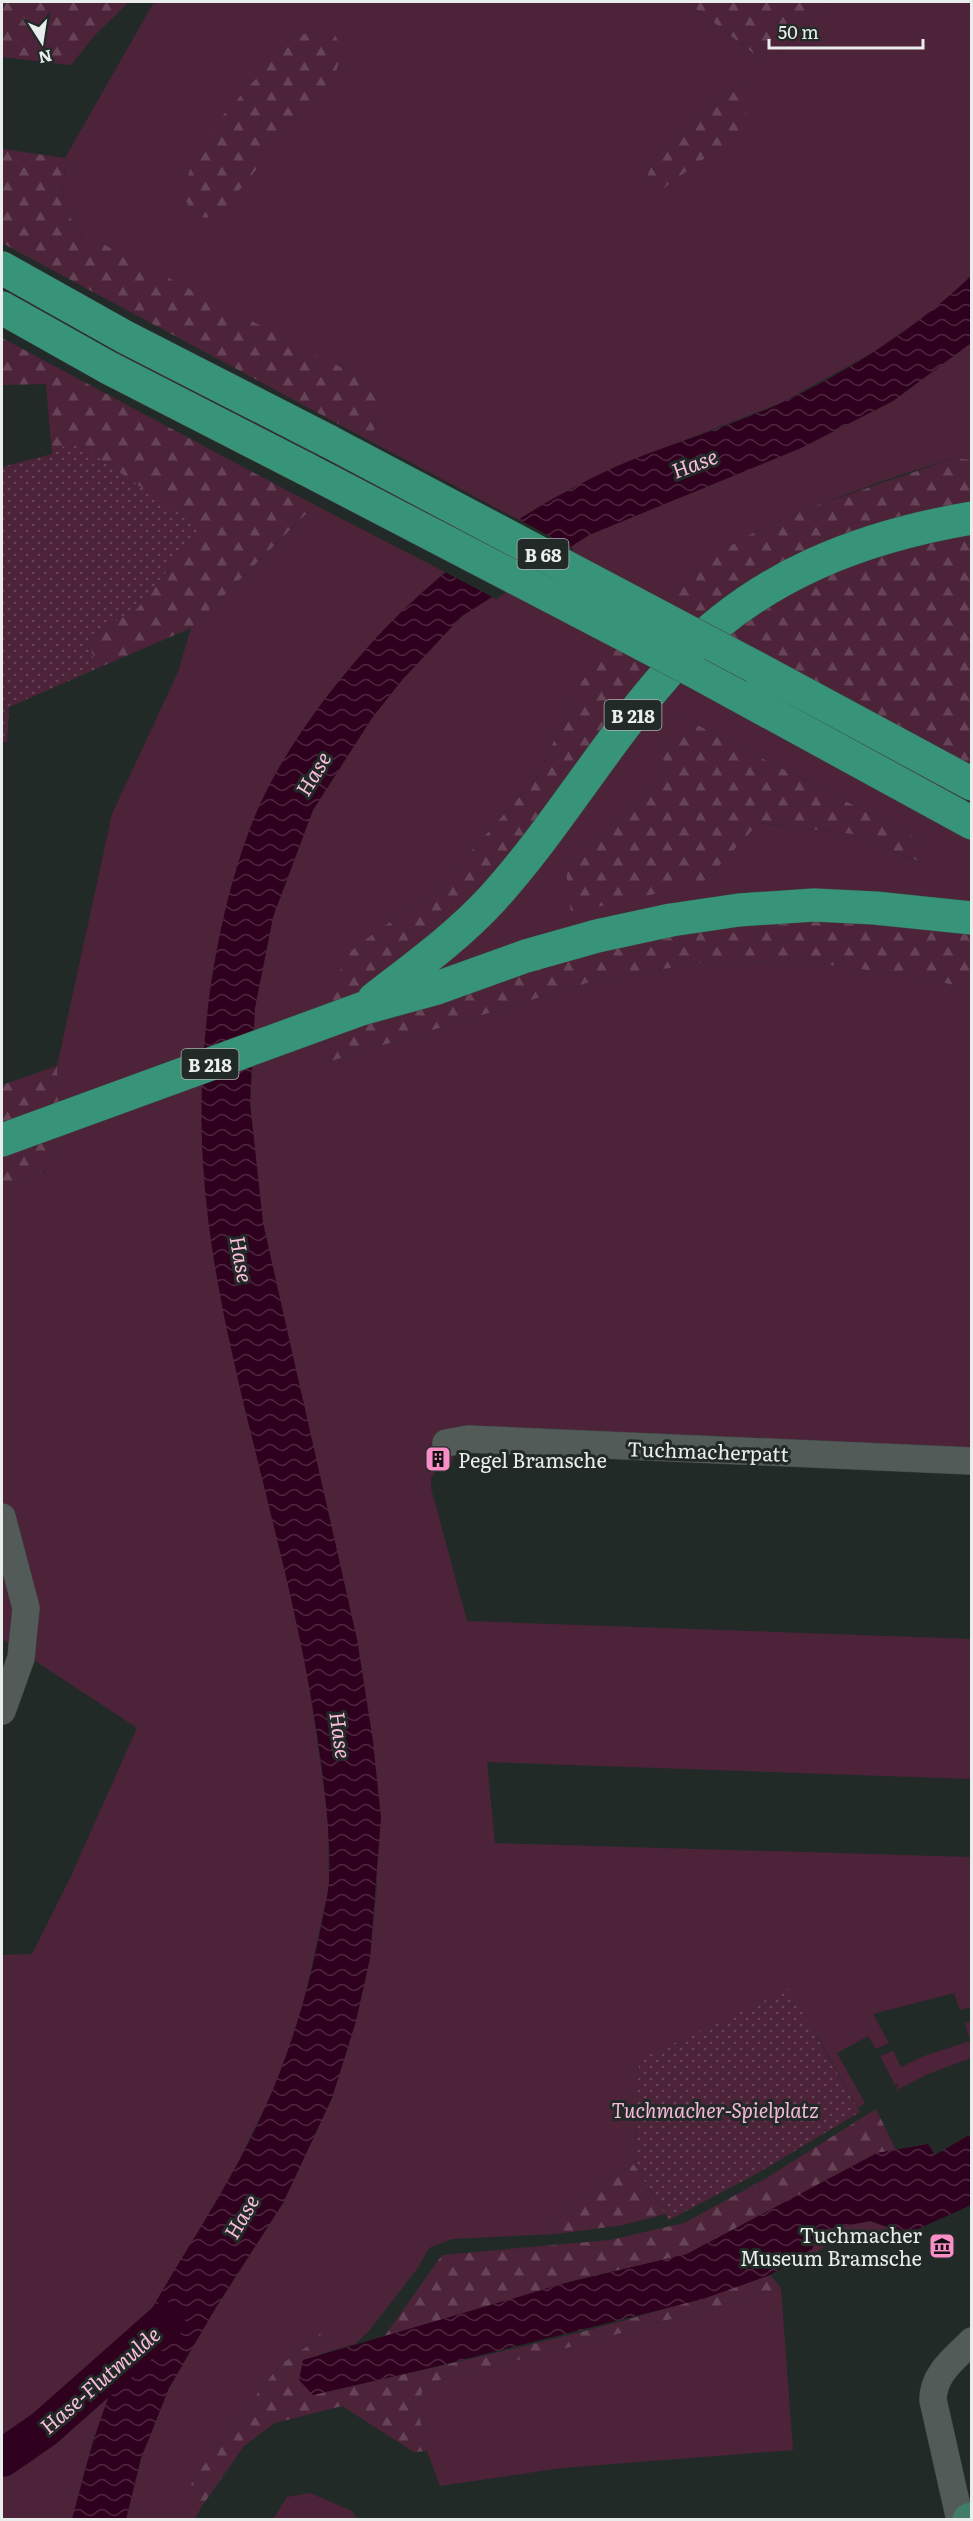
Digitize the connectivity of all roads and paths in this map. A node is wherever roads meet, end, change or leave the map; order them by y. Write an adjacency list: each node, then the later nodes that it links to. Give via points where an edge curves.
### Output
1 (2, 268): 4 (highway, B 68, bridge, via 125,338 330,442)
2 (2, 308): 5 (highway, B 68, bridge, via 109,368 732,692)
3 (972, 518): 7 (highway, B 218, via 873,540 814,563 753,598 680,660 625,726 528,857 490,900 453,938)
4 (972, 784)
5 (972, 823)
6 (972, 918): 7 (highway, B 218, via 814,905 671,920 526,956 437,988)
7 (361, 1009): 8 (highway, B 218)
8 (2, 1140)
9 (446, 1443): 10 (street, Tuchmacherpatt, via 468,1439)
10 (972, 1461)
11 (2, 1517): 12 (street, via 26,1608 21,1658)
12 (2, 1711)
13 (972, 2342): 14 (street, via 933,2386)
14 (960, 2520)

